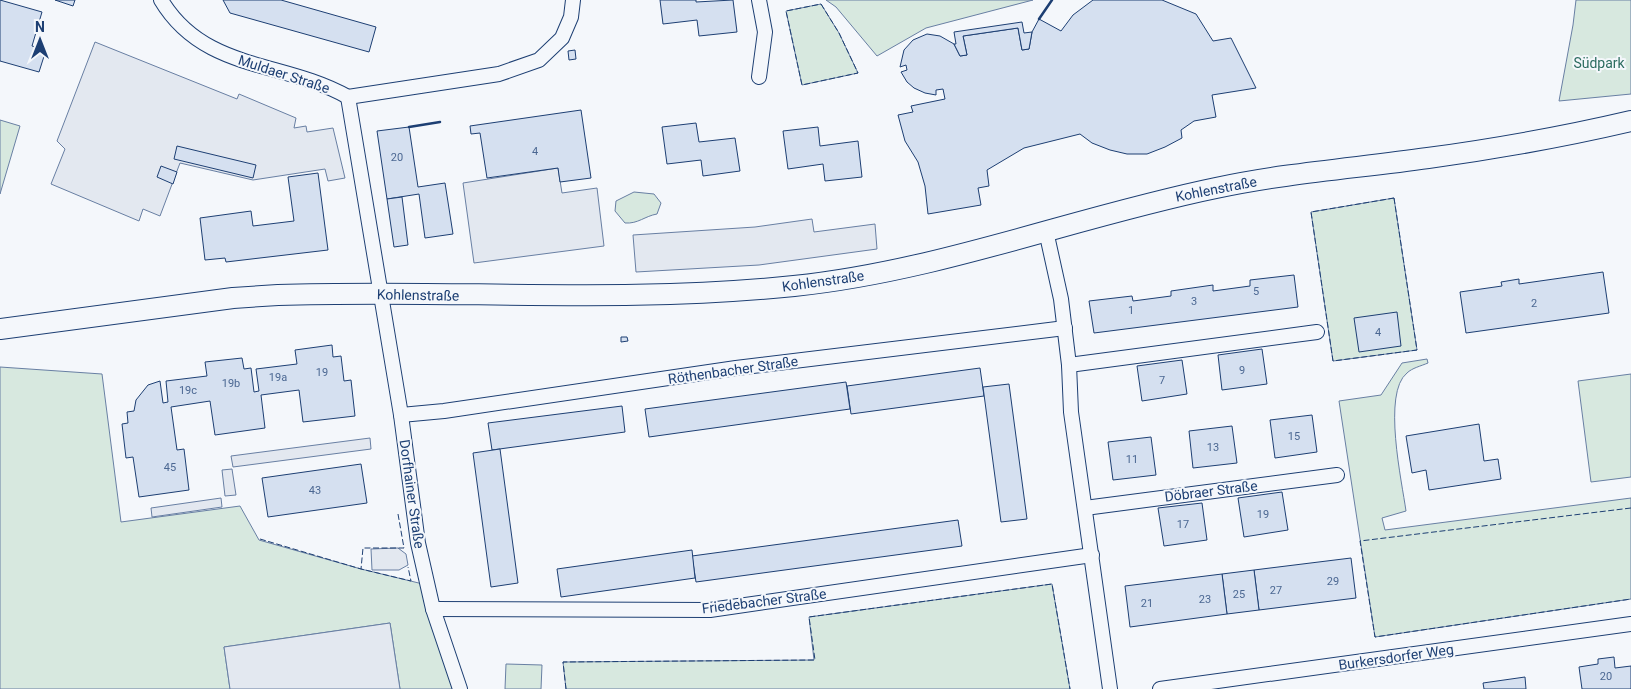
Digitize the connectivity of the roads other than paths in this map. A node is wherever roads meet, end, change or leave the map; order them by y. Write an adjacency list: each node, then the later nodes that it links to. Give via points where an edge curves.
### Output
1 (161, 0): 5 (street, Muldaer Straße, via 188,34 204,45 222,54 326,85)
2 (573, 0): 5 (street, via 571,17 562,38 539,60 499,74)
3 (759, 0): 4 (street, via 765,32)
4 (759, 77)
5 (348, 97): 8 (street, Muldaer Straße)
6 (1631, 121): 7 (street, Kohlenstraße, via 1432,158 1223,186)
7 (1046, 231): 8 (street, Kohlenstraße, via 906,268 780,287 620,296); 9 (street)
8 (381, 294): 10 (street, Kohlenstraße, via 233,298); 13 (street, Dorfhainer Straße)
9 (1065, 328): 12 (street); 13 (street, Röthenbacher Straße, via 736,368)
10 (0, 329)
11 (1317, 332): 12 (street)
12 (1069, 364): 15 (street, via 1071,412)
13 (401, 415): 17 (street, Dorfhainer Straße, via 418,543)
14 (1337, 475): 15 (street, Döbraer Straße)
15 (1085, 508): 16 (street)
16 (1092, 555): 17 (street, Friedebacher Straße, via 710,610); 20 (street)
17 (433, 609): 19 (street, Dorfhainer Straße)
18 (1631, 624): 21 (street, Burkersdorfer Weg)
19 (460, 689)
20 (1110, 689)
21 (1160, 689)

